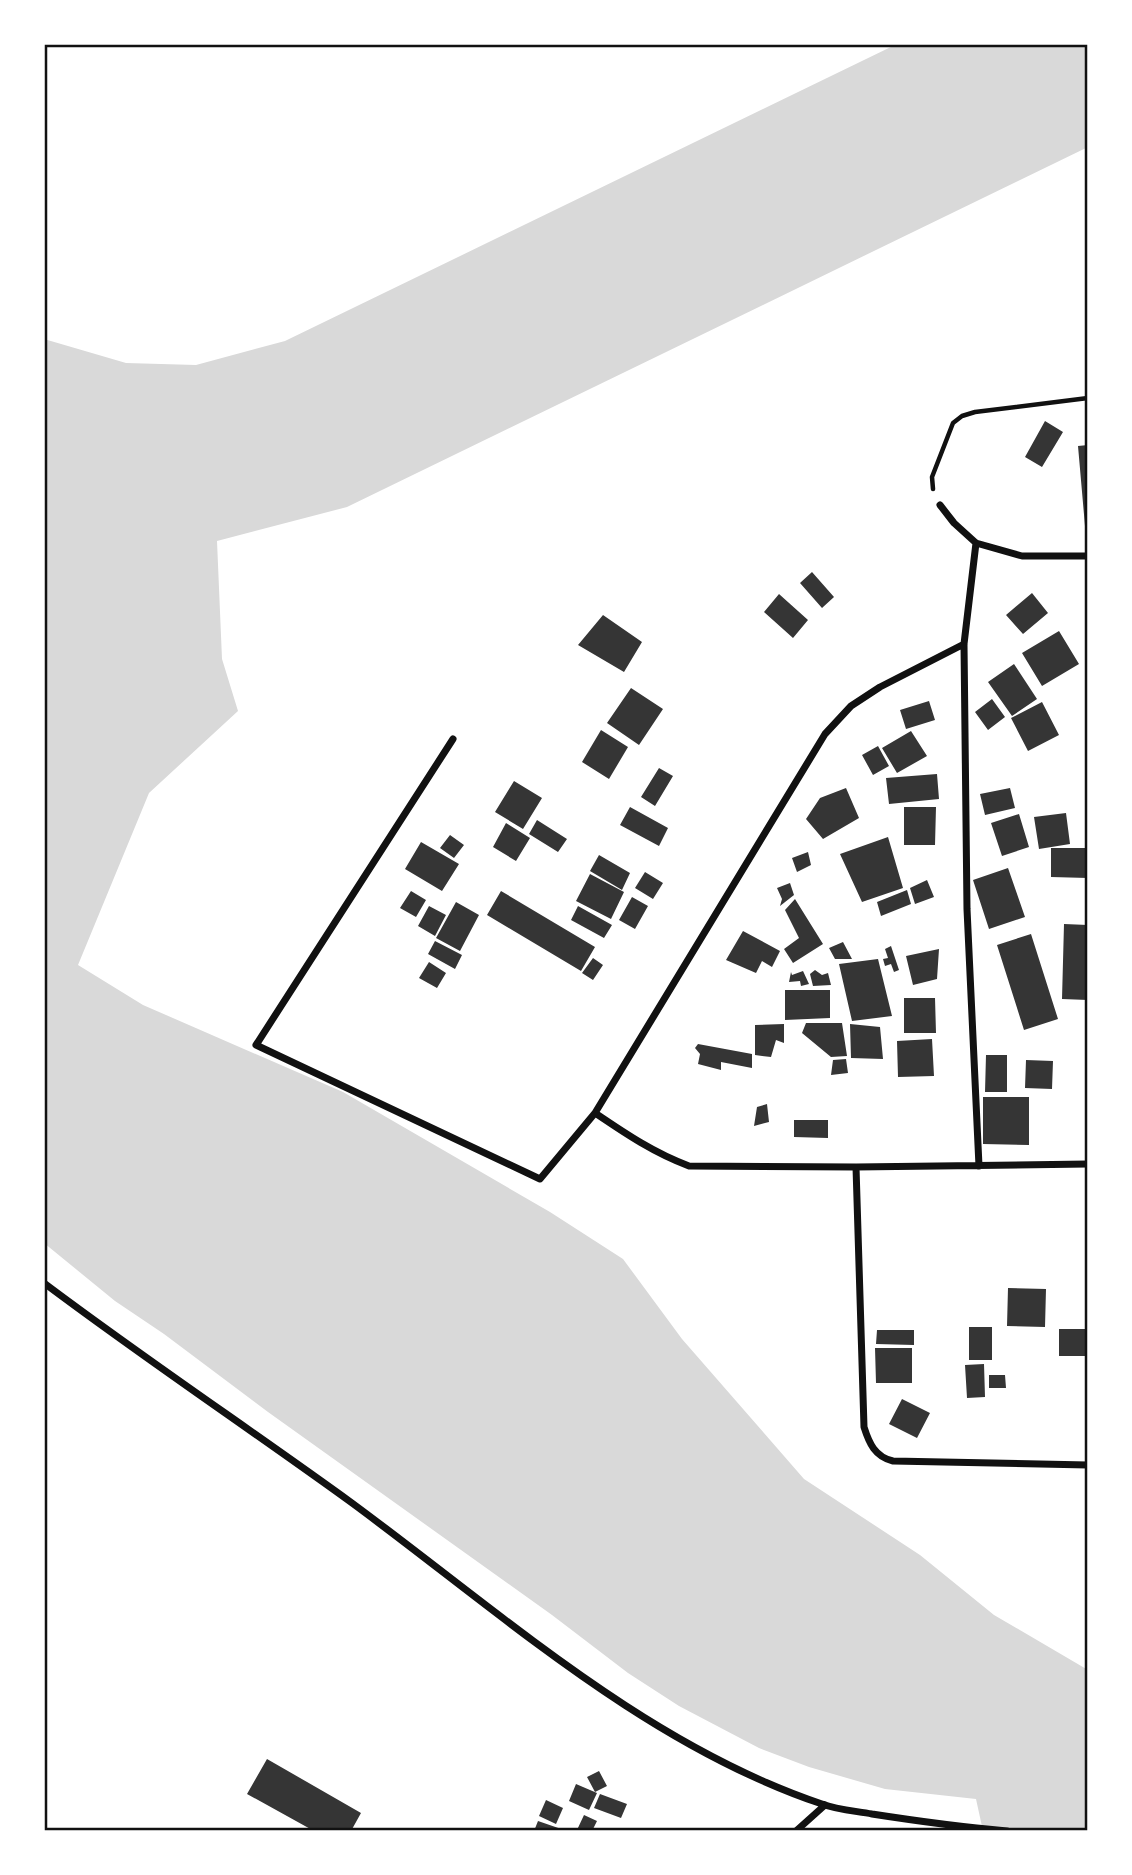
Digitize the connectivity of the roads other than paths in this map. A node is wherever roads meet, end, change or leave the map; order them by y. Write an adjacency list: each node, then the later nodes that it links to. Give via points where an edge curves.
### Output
1 (940, 505): 2 (street)
2 (976, 543): 3 (street, via 1022,556); 4 (street)
3 (1088, 556)
4 (964, 644): 6 (street, via 880,687 852,706 825,734); 8 (street, via 967,909)
5 (453, 739): 6 (street, via 256,1045 540,1180)
6 (595, 1113): 9 (street, via 664,1157 689,1166)
7 (1088, 1164): 8 (street)
8 (979, 1166): 9 (street)
9 (856, 1167): 11 (street, via 864,1427 877,1454 892,1461)
10 (44, 1283): 12 (street, via 352,1503 609,1695 728,1764)
11 (1088, 1465)
12 (825, 1805): 13 (street); 14 (street, via 931,1824)
13 (796, 1831)
14 (1007, 1831)

